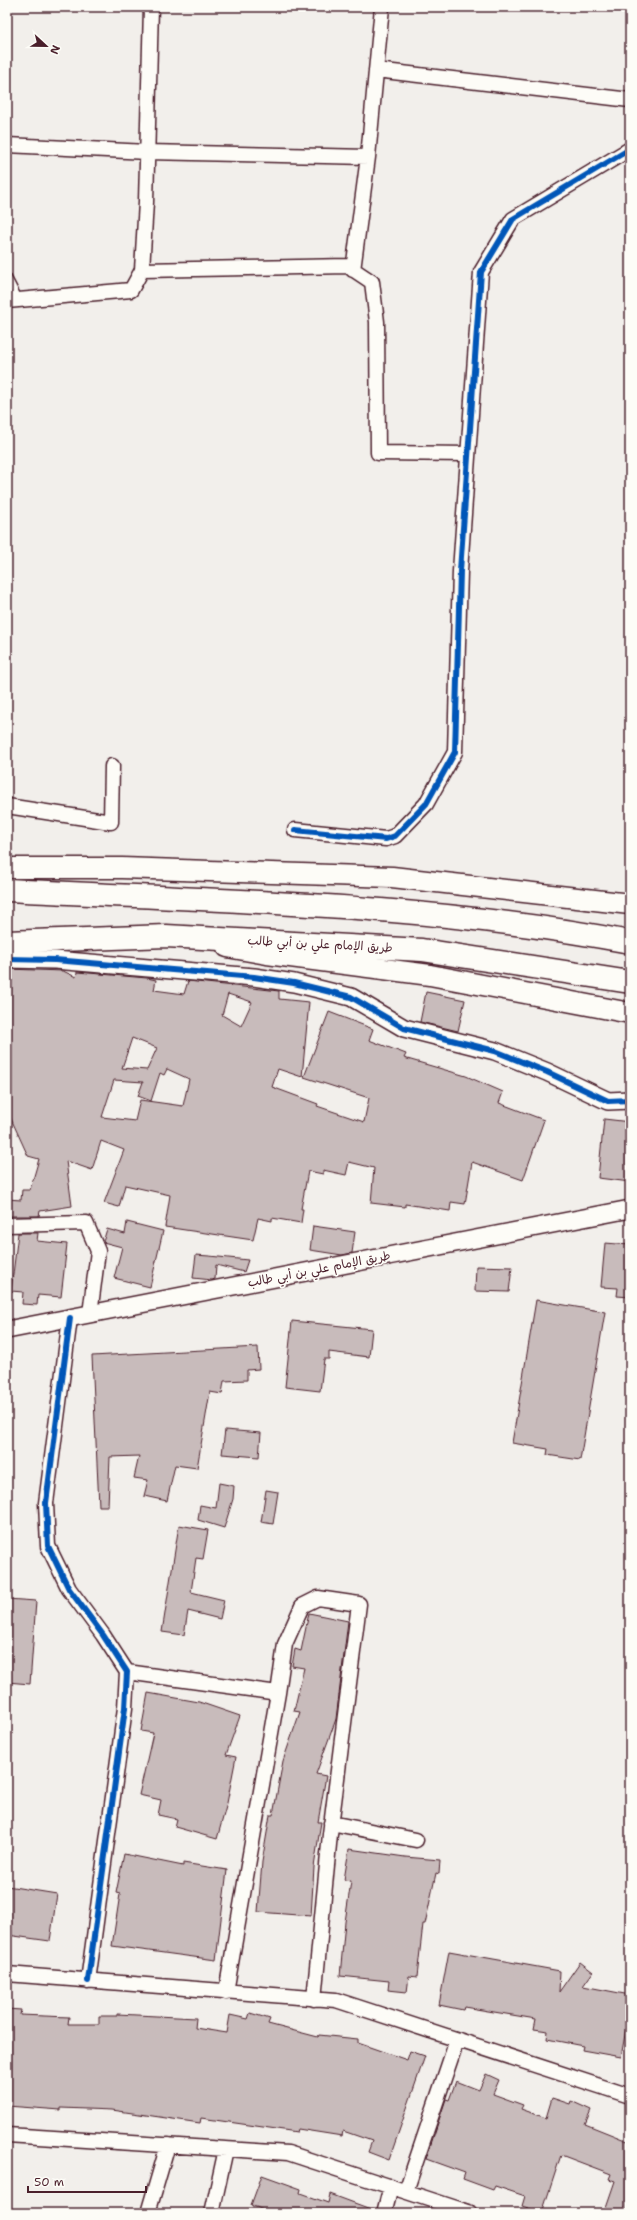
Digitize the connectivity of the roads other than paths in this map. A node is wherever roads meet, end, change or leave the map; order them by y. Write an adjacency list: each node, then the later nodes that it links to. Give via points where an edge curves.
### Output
1 (151, 7): 7 (street)
2 (382, 7): 3 (street)
3 (376, 70): 4 (street); 8 (street)
4 (630, 100)
5 (7, 145): 7 (street)
6 (630, 149): 13 (street, via 513,219 481,272)
7 (147, 152): 8 (street); 9 (street)
8 (368, 157): 10 (street)
9 (142, 270): 10 (street, via 348,266); 12 (street, via 131,290)
10 (353, 270): 13 (street, via 372,282 377,322 378,453)
11 (7, 277): 12 (lane)
12 (13, 300)
13 (468, 454): 16 (street, via 460,571 455,752 426,804 395,836 386,838)
14 (112, 766): 15 (street, via 111,822)
15 (7, 806)
16 (295, 830)
17 (7, 868): 19 (main road, via 122,868 392,877)
18 (7, 890): 22 (main road, via 408,911)
19 (630, 904)
20 (166, 936): 21 (main road, طريق الإمام علي بن أبي طالب); 24 (main road, طريق الإمام علي بن أبي طالب, via 422,950); 25 (main road, via 267,954 430,975)
21 (7, 942)
22 (630, 942)
23 (7, 959): 26 (street, via 254,977 294,983 350,997 404,1028 494,1051 547,1072 608,1101)
24 (630, 982)
25 (630, 1013)
26 (630, 1100)
27 (630, 1208): 29 (street, طريق الإمام علي بن أبي طالب)
28 (7, 1225): 29 (street, via 86,1223 98,1251)
29 (90, 1314): 30 (street, طريق الإمام علي بن أبي طالب)
30 (70, 1318): 31 (street, طريق الإمام علي بن أبي طالب); 32 (street, via 46,1503 48,1546 69,1589)
31 (7, 1330)
32 (127, 1672): 33 (street); 37 (street, via 125,1708)
33 (278, 1693): 34 (street, via 285,1644 302,1606 318,1598 359,1604); 38 (street)
34 (331, 1823): 35 (street); 39 (street)
35 (416, 1840)
36 (7, 1974): 37 (street)
37 (88, 1980): 38 (street)
38 (226, 1992): 39 (street)
39 (314, 1999): 40 (street, via 336,2000)
40 (457, 2040): 41 (street); 46 (street)
41 (630, 2096)
42 (7, 2135): 43 (street)
43 (168, 2145): 44 (street); 47 (street)
44 (226, 2149): 45 (street, via 288,2153); 48 (street)
45 (391, 2186): 46 (street); 49 (street)
46 (406, 2191): 50 (street)
47 (148, 2213)
48 (212, 2213)
49 (384, 2213)
50 (471, 2213)

